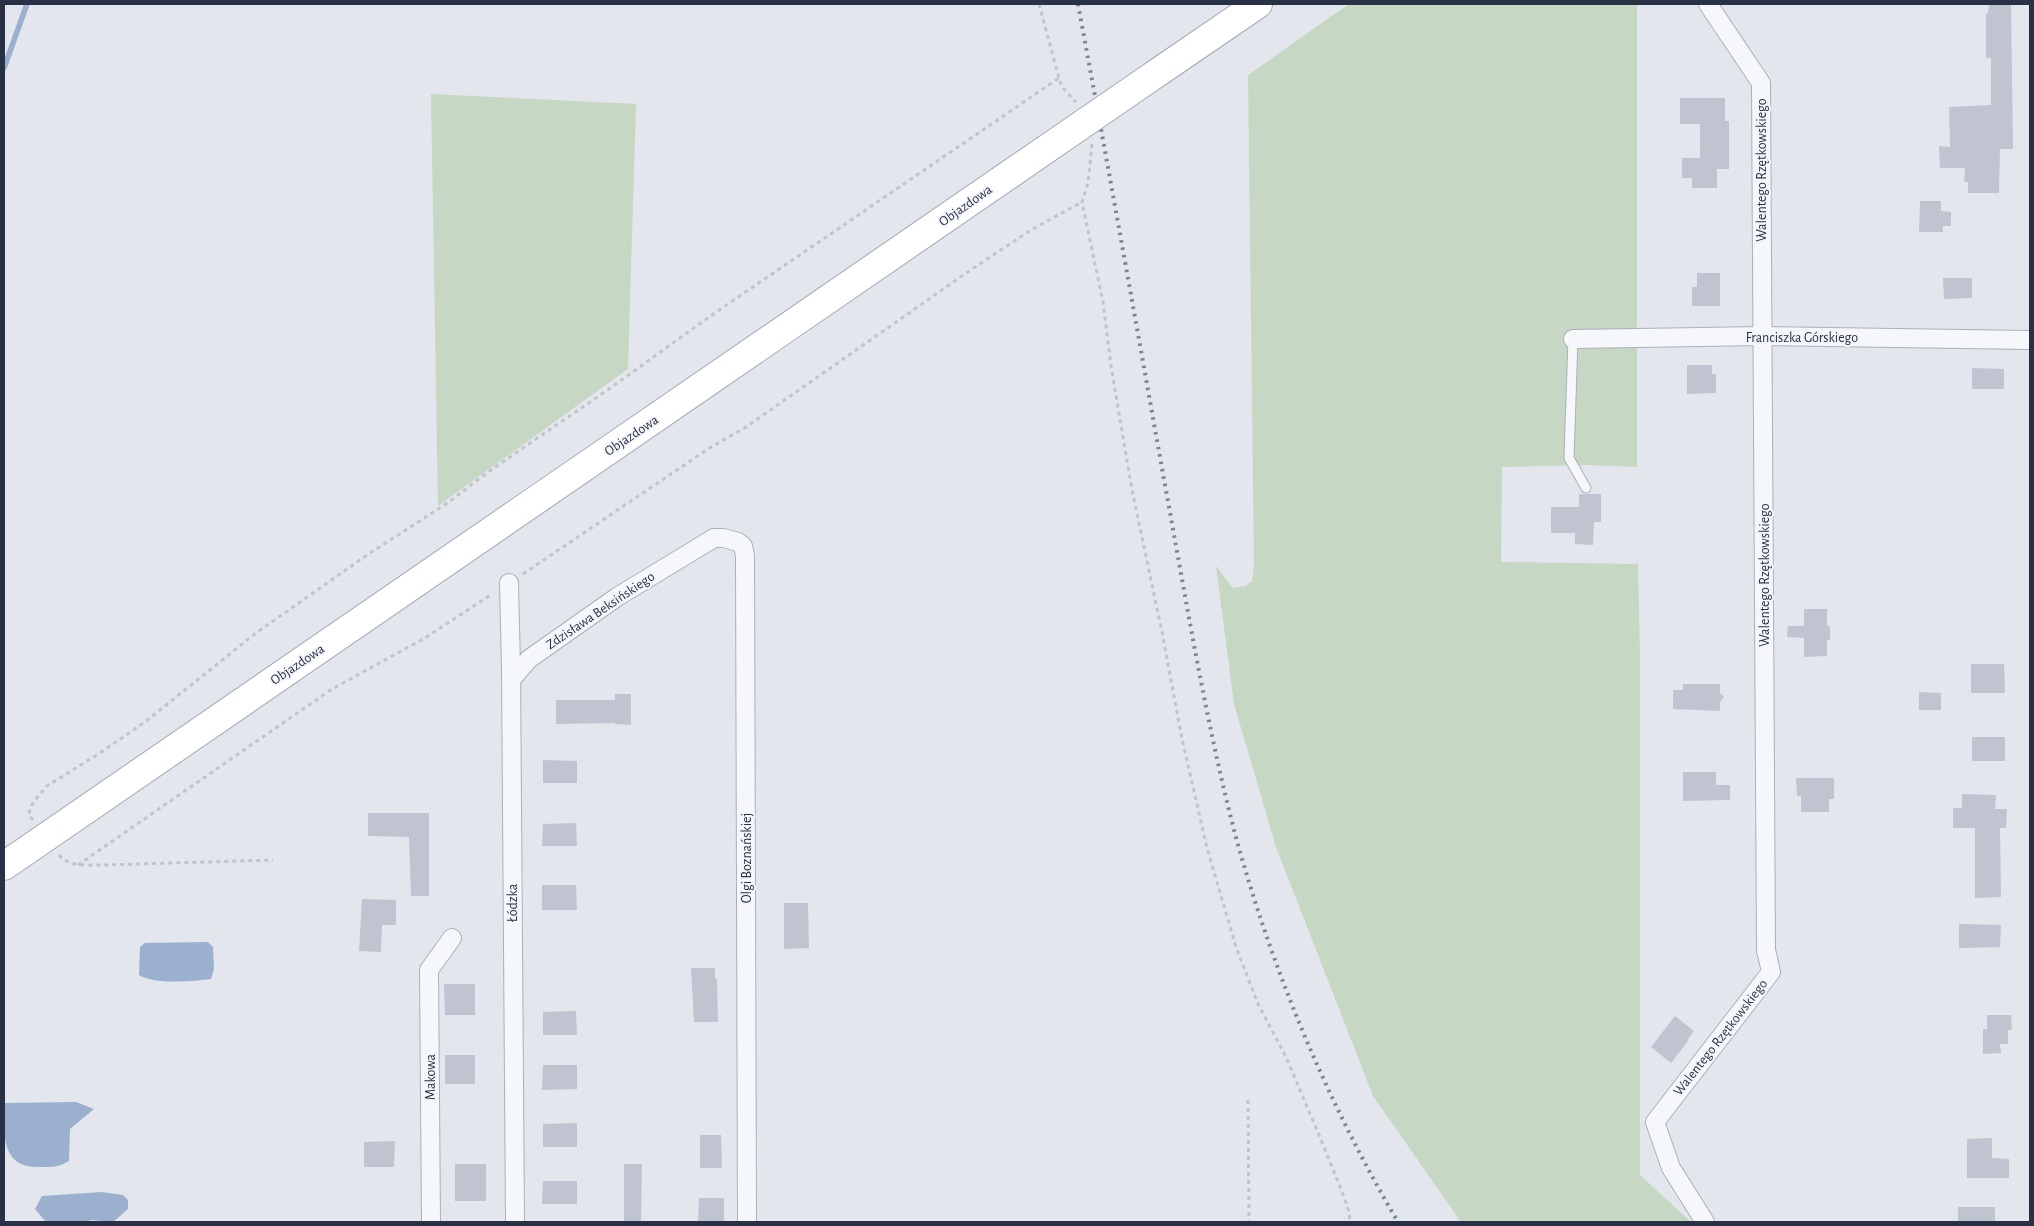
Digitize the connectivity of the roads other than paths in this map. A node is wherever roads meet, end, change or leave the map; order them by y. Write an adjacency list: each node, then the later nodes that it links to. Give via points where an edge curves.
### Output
1 (1258, 4): 10 (main road, Objazdowa, bridge)
2 (1708, 4): 3 (street, Walentego Rzętkowskiego, via 1760,83)
3 (1763, 336): 4 (street, Franciszka Górskiego); 5 (street, Franciszka Górskiego); 15 (street, Walentego Rzętkowskiego, via 1766,950 1771,972 1655,1122 1670,1168)
4 (1573, 339): 6 (lane, via 1569,458)
5 (2030, 340)
6 (1586, 488)
7 (696, 548): 9 (street, Zdzisława Beksińskiego, via 617,597 529,659); 14 (street, Olgi Boznańskiej, via 714,538 724,538 743,546 745,556)
8 (509, 583): 9 (street, Łódzka)
9 (511, 680): 13 (street, Łódzka)
10 (4, 866)
11 (452, 938): 12 (street, Makowa, via 429,970)
12 (430, 1222)
13 (515, 1222)
14 (747, 1222)
15 (1705, 1222)

